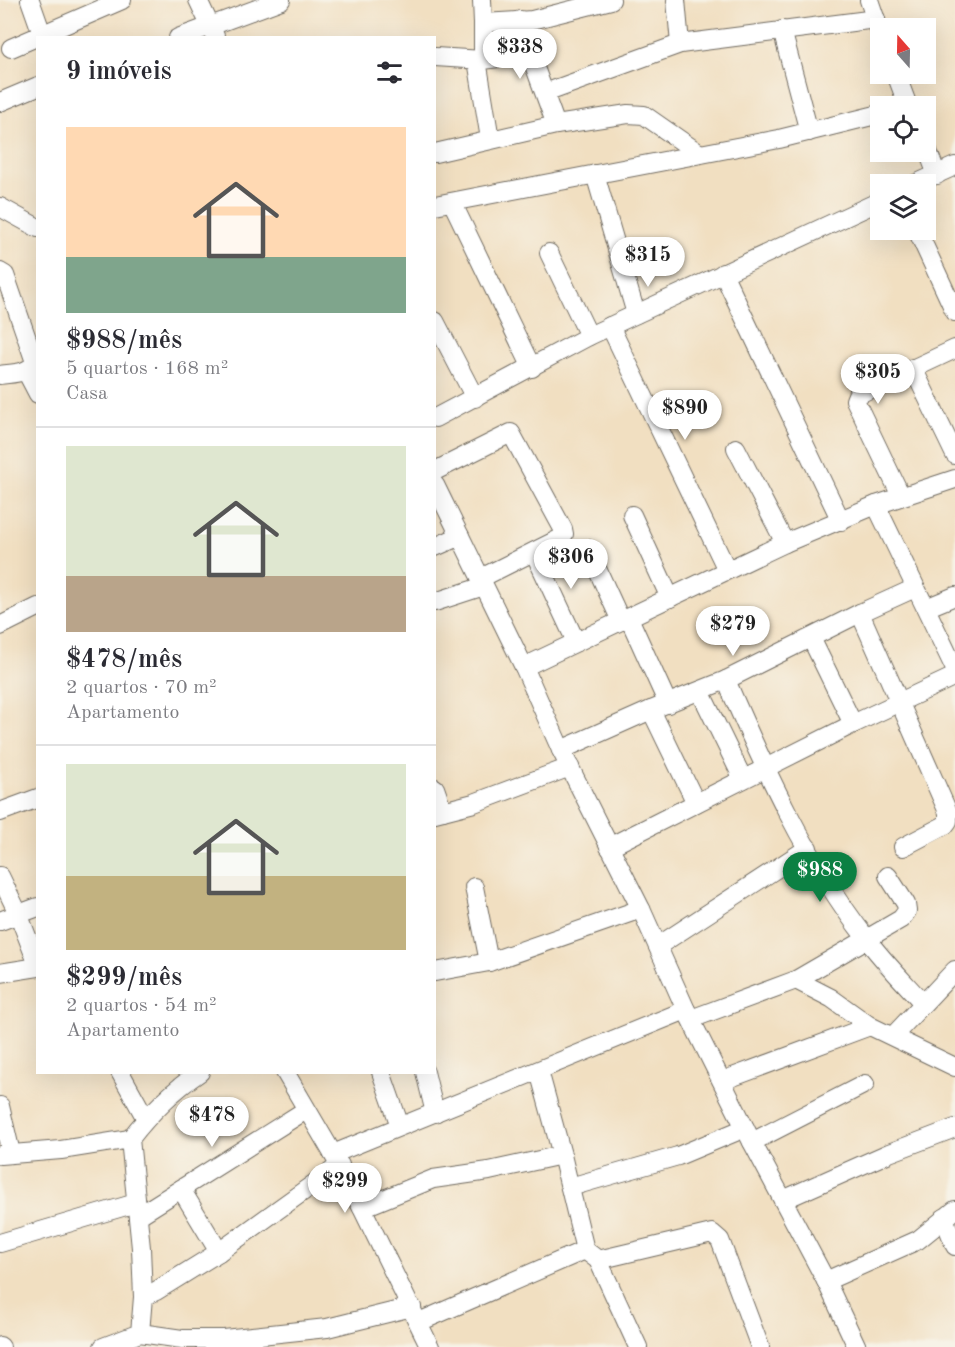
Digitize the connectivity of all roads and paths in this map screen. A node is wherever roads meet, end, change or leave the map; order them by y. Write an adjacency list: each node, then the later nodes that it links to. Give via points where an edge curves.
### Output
1 (30, 0): 15 (street)
2 (122, 0): 15 (street)
3 (198, 0): 14 (street)
4 (281, 0): 14 (street)
5 (482, 0): 11 (street)
6 (612, 0): 10 (street)
7 (675, 0): 19 (street)
8 (869, 0): 9 (street)
9 (875, 18)
10 (520, 20): 11 (street); 21 (street)
11 (483, 23): 23 (street)
12 (870, 26): 13 (street)
13 (782, 30): 19 (street); 29 (street)
14 (213, 32): 17 (street)
15 (42, 34): 16 (street)
16 (38, 36)
17 (190, 36)
18 (36, 37): 20 (street)
19 (680, 44): 25 (street)
20 (11, 48)
21 (530, 54): 23 (street); 25 (street)
22 (436, 57): 23 (street)
23 (480, 60): 30 (street)
24 (36, 87): 26 (street)
25 (545, 93): 28 (street)
26 (0, 102)
27 (870, 117): 29 (street)
28 (556, 125): 30 (street); 32 (street, via 638,114)
29 (809, 132): 32 (street)
30 (490, 139): 31 (street)
31 (436, 153)
32 (700, 154): 35 (street)
33 (932, 162): 36 (street)
34 (955, 166): 36 (street)
35 (596, 174): 37 (street); 46 (street)
36 (937, 175)
37 (443, 204): 51 (street)
38 (870, 206): 44 (street)
39 (0, 207): 40 (street)
40 (36, 227)
41 (922, 240): 45 (street)
42 (549, 253): 49 (street)
43 (0, 272): 53 (street, via 5,275 35,362)
44 (723, 273): 46 (street); 66 (street)
45 (955, 312)
46 (636, 314): 48 (street)
47 (436, 323): 56 (street)
48 (610, 326): 49 (street); 72 (street)
49 (589, 336): 51 (street)
50 (955, 349): 52 (street)
51 (532, 368): 56 (street)
52 (913, 368): 59 (street); 63 (street, via 857,395 855,400)
53 (26, 370): 54 (street); 55 (street)
54 (0, 375)
55 (36, 390)
56 (475, 398): 57 (street)
57 (436, 418)
58 (736, 448): 68 (street)
59 (955, 455)
60 (436, 470): 71 (street, via 513,435 564,534)
61 (955, 479): 63 (street)
62 (436, 487): 67 (street)
63 (901, 496): 64 (street)
64 (876, 505): 66 (street); 74 (street)
65 (632, 515): 76 (street)
66 (841, 521): 68 (street)
67 (460, 536): 69 (street); 73 (street)
68 (784, 543): 72 (street)
69 (436, 547)
70 (588, 549): 81 (street)
71 (534, 552): 73 (street); 84 (street)
72 (727, 570): 76 (street)
73 (483, 582): 77 (street); 85 (street)
74 (915, 588): 78 (street); 80 (street)
75 (955, 596): 78 (street)
76 (670, 598): 81 (street)
77 (436, 602)
78 (926, 608): 86 (street)
79 (36, 611): 82 (street)
80 (860, 613): 83 (street); 90 (street)
81 (625, 619): 84 (street); 91 (street)
82 (0, 626)
83 (811, 638): 88 (street); 92 (street)
84 (576, 642): 85 (street)
85 (524, 667): 93 (street)
86 (955, 669)
87 (955, 676): 90 (street)
88 (726, 680): 89 (street); 95 (street)
89 (700, 691): 91 (street); 96 (street)
90 (898, 703): 92 (street); 104 (street, via 948,812 945,825)
91 (660, 707): 93 (street); 99 (street)
92 (853, 724): 95 (street)
93 (561, 750): 94 (street)
94 (570, 767): 101 (street); 102 (street)
95 (764, 769): 96 (street); 103 (street)
96 (743, 779): 99 (street)
97 (436, 794): 101 (street)
98 (36, 799): 100 (street)
99 (696, 803): 102 (street)
100 (0, 812)
101 (439, 812)
102 (609, 847): 109 (street)
103 (808, 848): 112 (street); 113 (street)
104 (903, 848)
105 (0, 876): 110 (street)
106 (888, 876): 112 (street, via 907,911 901,919)
107 (474, 887): 115 (street)
108 (36, 909): 110 (street)
109 (641, 909): 113 (street); 115 (street)
110 (18, 914): 111 (street); 114 (street)
111 (0, 921)
112 (867, 939): 120 (street); 121 (street)
113 (658, 946): 122 (street)
114 (36, 961)
115 (489, 962): 118 (street)
116 (36, 966): 119 (street)
117 (955, 970): 121 (street)
118 (436, 972)
119 (0, 973)
120 (796, 980): 122 (street); 123 (street, via 831,998)
121 (923, 1004): 124 (street)
122 (689, 1014): 126 (street, via 602,1043); 132 (street)
123 (870, 1026): 124 (street); 132 (street)
124 (893, 1036): 125 (street)
125 (955, 1067)
126 (539, 1071): 136 (street); 143 (street)
127 (121, 1074): 137 (street)
128 (197, 1074): 137 (street)
129 (286, 1074): 135 (street)
130 (382, 1074): 138 (street)
131 (425, 1074): 136 (street)
132 (722, 1081): 140 (street)
133 (866, 1084): 140 (street)
134 (0, 1106): 142 (street)
135 (306, 1110): 144 (street); 146 (street)
136 (435, 1113): 138 (street)
137 (146, 1119): 141 (street)
138 (400, 1126): 144 (street)
139 (955, 1128): 147 (street)
140 (748, 1135): 145 (street); 147 (street)
141 (129, 1139): 142 (street); 149 (street)
142 (6, 1154)
143 (562, 1155): 145 (street); 148 (street, via 433,1179)
144 (336, 1160): 148 (street); 153 (street)
145 (570, 1187): 154 (street)
146 (181, 1189): 149 (street); 153 (street)
147 (783, 1200): 155 (street)
148 (362, 1208): 157 (street)
149 (137, 1209): 151 (street); 156 (street)
150 (950, 1214): 152 (street); 155 (street, via 918,1240)
151 (0, 1243)
152 (955, 1246)
153 (219, 1252): 156 (street)
154 (591, 1255): 157 (street); 162 (street); 163 (street, via 712,1233 720,1240)
155 (825, 1281): 159 (street)
156 (143, 1297): 158 (street)
157 (415, 1315): 158 (street, via 224,1339); 161 (street)
158 (140, 1333): 160 (street)
159 (852, 1346)
160 (103, 1347)
161 (430, 1347)
162 (638, 1347)
163 (760, 1347)

